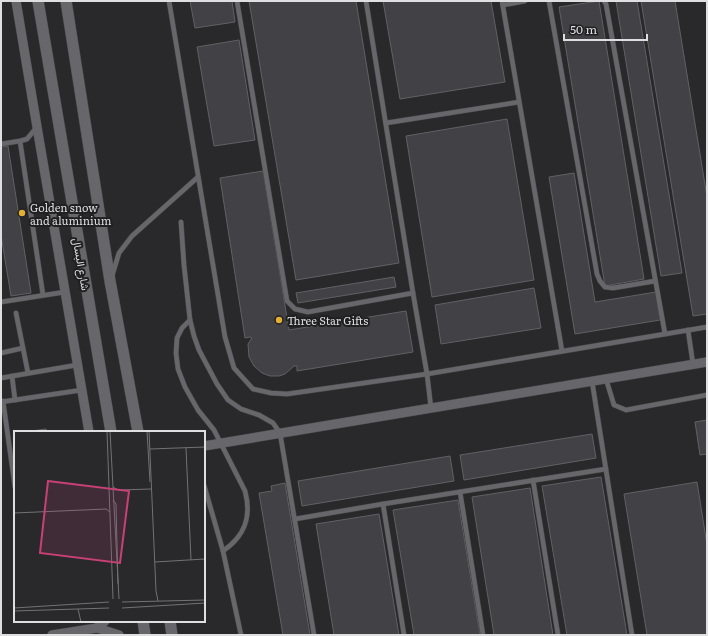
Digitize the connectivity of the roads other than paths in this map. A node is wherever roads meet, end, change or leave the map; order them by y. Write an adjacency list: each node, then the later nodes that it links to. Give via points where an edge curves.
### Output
1 (16, 1): 13 (street)
2 (38, 1): 48 (street, شارع البسال)
3 (66, 1): 18 (street)
4 (169, 1): 16 (lane)
5 (237, 1): 21 (lane, via 287,301 295,309 308,312)
6 (366, 1): 12 (lane)
7 (525, 1): 10 (lane)
8 (549, 1): 19 (lane, via 600,281 605,287 613,288)
9 (604, 1): 19 (lane)
10 (503, 3): 11 (lane)
11 (519, 102): 12 (lane); 30 (lane)
12 (386, 123): 21 (lane)
13 (37, 127): 14 (lane, via 27,139); 20 (street)
14 (20, 142): 15 (lane); 22 (lane)
15 (1, 144)
16 (198, 177): 18 (lane, via 132,236 119,253); 36 (lane, via 225,337 234,368 253,389 287,394)
17 (181, 222): 25 (lane)
18 (110, 281): 46 (street)
19 (655, 281): 28 (lane)
20 (65, 292): 22 (lane); 34 (street)
21 (413, 293): 36 (lane)
22 (43, 295): 23 (lane)
23 (1, 302)
24 (16, 313): 29 (lane)
25 (190, 320): 49 (lane, via 199,350 216,384 228,400 241,409 274,423); 50 (lane, via 177,338 178,369 198,410 214,430)
26 (707, 327): 27 (lane)
27 (688, 330): 28 (lane); 33 (lane)
28 (665, 334): 30 (lane)
29 (23, 348): 31 (lane); 35 (lane)
30 (562, 351): 36 (lane)
31 (1, 353)
32 (707, 362): 33 (street)
33 (693, 364): 39 (street)
34 (77, 365): 35 (lane); 41 (street)
35 (28, 374): 37 (lane)
36 (427, 374): 45 (lane)
37 (12, 376): 38 (lane); 43 (lane)
38 (1, 378)
39 (606, 379): 40 (street); 42 (lane, via 614,405 626,410)
40 (592, 381): 45 (street); 52 (lane)
41 (82, 390): 43 (lane); 47 (street)
42 (707, 396)
43 (15, 400): 44 (lane)
44 (2, 402): 53 (lane)
45 (431, 408): 49 (street)
46 (137, 428)
47 (89, 431)
48 (111, 431)
49 (280, 433): 50 (street); 58 (lane)
50 (220, 443): 51 (street); 59 (lane, via 245,491 248,506 243,530)
51 (205, 446)
52 (606, 469): 54 (lane); 73 (lane)
53 (14, 480)
54 (533, 480): 56 (lane); 72 (lane)
55 (205, 488): 59 (lane)
56 (460, 492): 57 (lane); 71 (lane)
57 (382, 504): 58 (lane); 70 (lane)
58 (295, 519): 69 (lane)
59 (223, 551): 68 (lane)
60 (104, 622): 63 (street)
61 (143, 622): 66 (street)
62 (170, 622): 67 (street)
63 (97, 628): 64 (street); 65 (street)
64 (52, 635)
65 (119, 635)
66 (145, 635)
67 (172, 635)
68 (241, 635)
69 (314, 635)
70 (404, 635)
71 (483, 635)
72 (558, 635)
73 (632, 635)

